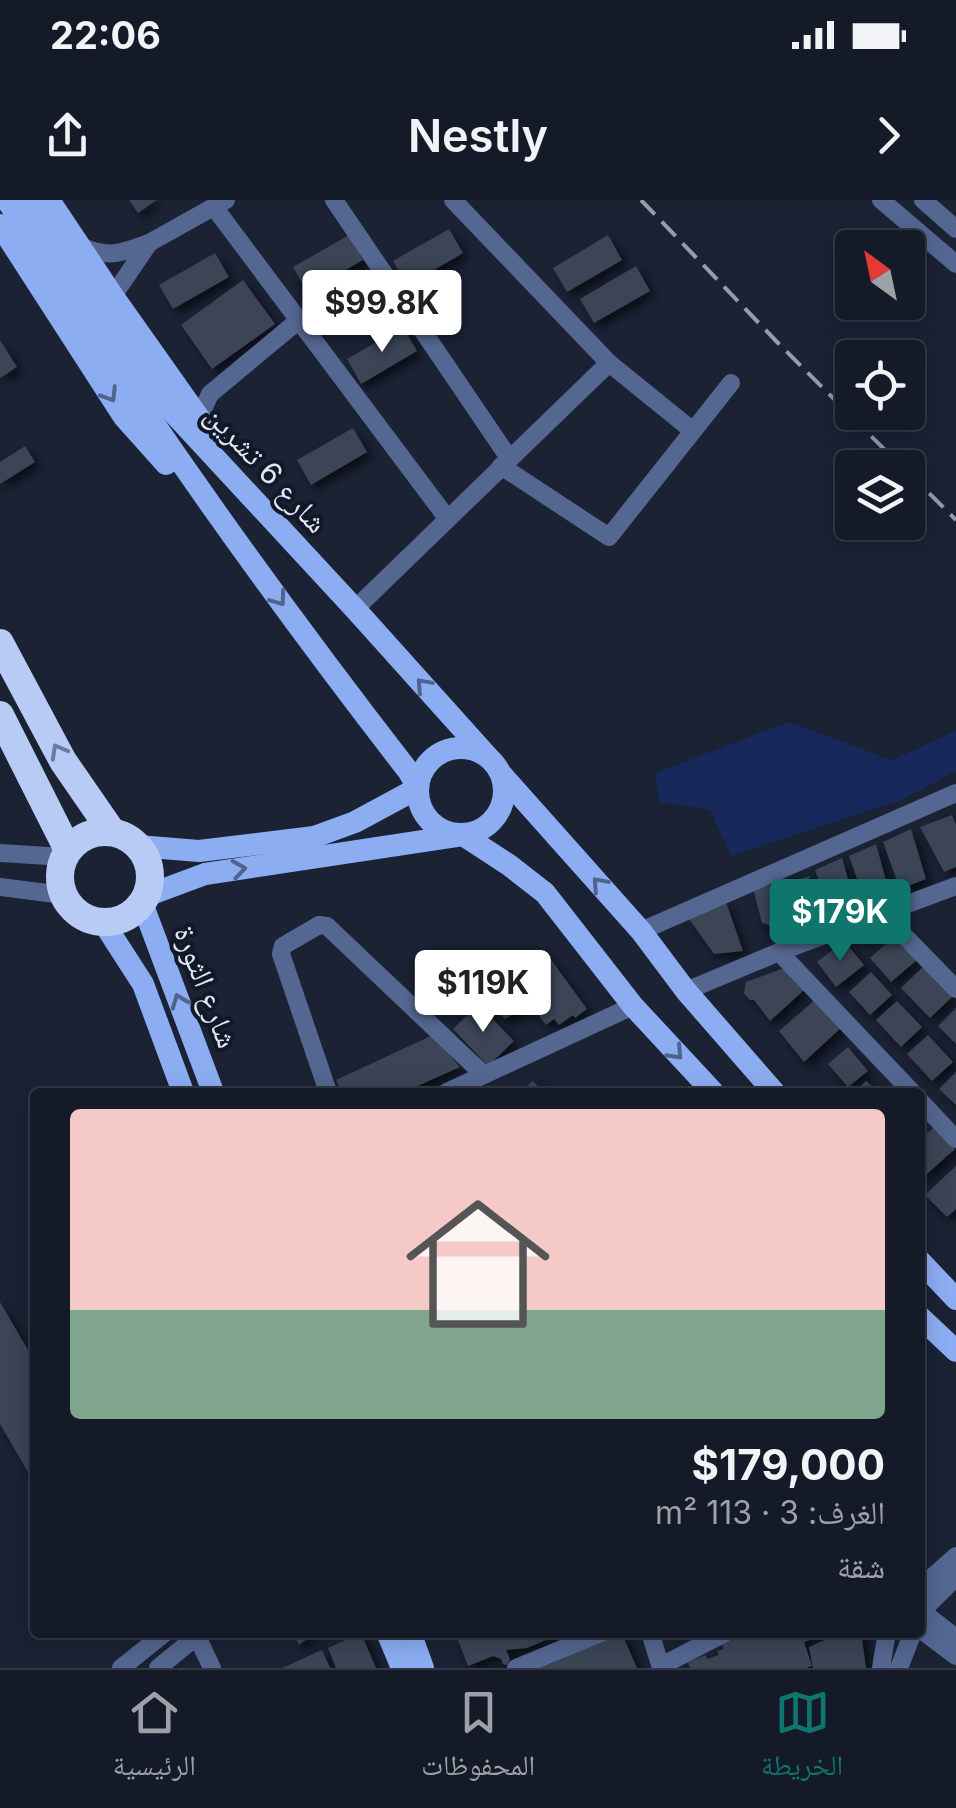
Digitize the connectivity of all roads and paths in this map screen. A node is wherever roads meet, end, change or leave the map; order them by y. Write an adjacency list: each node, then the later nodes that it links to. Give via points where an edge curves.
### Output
1 (8, 200): 18 (main road, شارع 6 تشرين)
2 (28, 200): 18 (main road, شارع 6 تشرين)
3 (50, 200): 12 (main road)
4 (334, 200): 21 (street)
5 (452, 200): 16 (street)
6 (881, 200): 13 (street)
7 (923, 200): 10 (street)
8 (220, 204): 11 (street); 15 (street)
9 (0, 225): 24 (main road, one-way to 24, via 124,416)
10 (956, 229)
11 (149, 243): 12 (street, via 116,255); 14 (street)
12 (80, 246): 14 (main road)
13 (956, 264)
14 (114, 296): 19 (main road)
15 (299, 320): 19 (street, via 210,394); 22 (street)
16 (609, 362): 20 (street); 21 (street)
17 (731, 383): 20 (street)
18 (148, 400): 23 (main road, شارع 6 تشرين); 24 (main road, شارع 6 تشرين)
19 (199, 418): 23 (main road)
20 (693, 431): 21 (street, via 609,537)
21 (505, 462): 22 (street)
22 (447, 518): 25 (street)
23 (278, 526): 25 (main road, شارع 6 تشرين)
24 (247, 555): 29 (main road, شارع 6 تشرين, one-way to 29)
25 (355, 609): 28 (main road, شارع 6 تشرين, one-way to 25)
26 (0, 643): 31 (highway, one-way to 26, via 63,760)
27 (0, 715): 35 (highway)
28 (495, 766): 29 (main road, via 476,750 450,749 428,764); 32 (main road, via 505,789 498,815); 42 (main road, شارع 6 تشرين, one-way to 28)
29 (418, 788): 32 (main road, via 425,816); 33 (main road, via 314,836 198,852)
30 (956, 794): 42 (street)
31 (112, 832): 33 (highway); 35 (highway, via 84,837)
32 (463, 835): 39 (main road, one-way to 32, via 204,874); 46 (main road, via 545,894)
33 (138, 846): 39 (highway, via 150,869)
34 (0, 852): 35 (street)
35 (66, 853): 38 (highway)
36 (956, 886): 40 (street)
37 (0, 887): 38 (street)
38 (63, 894): 41 (highway, via 79,914)
39 (144, 899): 41 (highway, via 131,914); 49 (main road, شارع الثورة, one-way to 39)
40 (883, 914): 43 (street); 44 (street)
41 (103, 922): 48 (main road, شارع الثورة, via 143,984)
42 (641, 931): 45 (main road, شارع 6 تشرين)
43 (779, 952): 45 (street); 53 (street)
44 (956, 989)
45 (686, 991): 52 (main road, شارع 6 تشرين)
46 (633, 1006): 47 (street); 51 (main road, one-way to 51)
47 (485, 1082): 50 (street, via 319,924 281,949)
48 (182, 1088)
49 (212, 1088)
50 (327, 1088)
51 (709, 1088)
52 (771, 1088)
53 (908, 1088)
54 (925, 1106): 55 (street)
55 (956, 1139)
56 (925, 1266): 57 (main road)
57 (956, 1298)
58 (925, 1325): 59 (main road)
59 (956, 1351)
60 (956, 1556): 62 (street)
61 (956, 1577): 63 (street)
62 (925, 1584)
63 (925, 1612)
64 (925, 1617): 66 (street)
65 (925, 1619): 77 (street)
66 (955, 1635)
67 (158, 1638): 79 (street)
68 (193, 1638): 80 (street)
69 (200, 1638): 81 (street)
70 (390, 1638): 82 (main road)
71 (412, 1638): 83 (main road)
72 (588, 1638): 84 (street)
73 (652, 1638): 78 (street)
74 (716, 1638): 78 (street)
75 (887, 1638): 85 (street)
76 (910, 1638): 86 (street)
77 (956, 1656)
78 (661, 1667)
79 (121, 1668)
80 (158, 1668)
81 (212, 1668)
82 (402, 1668)
83 (423, 1668)
84 (516, 1668)
85 (881, 1668)
86 (899, 1668)

